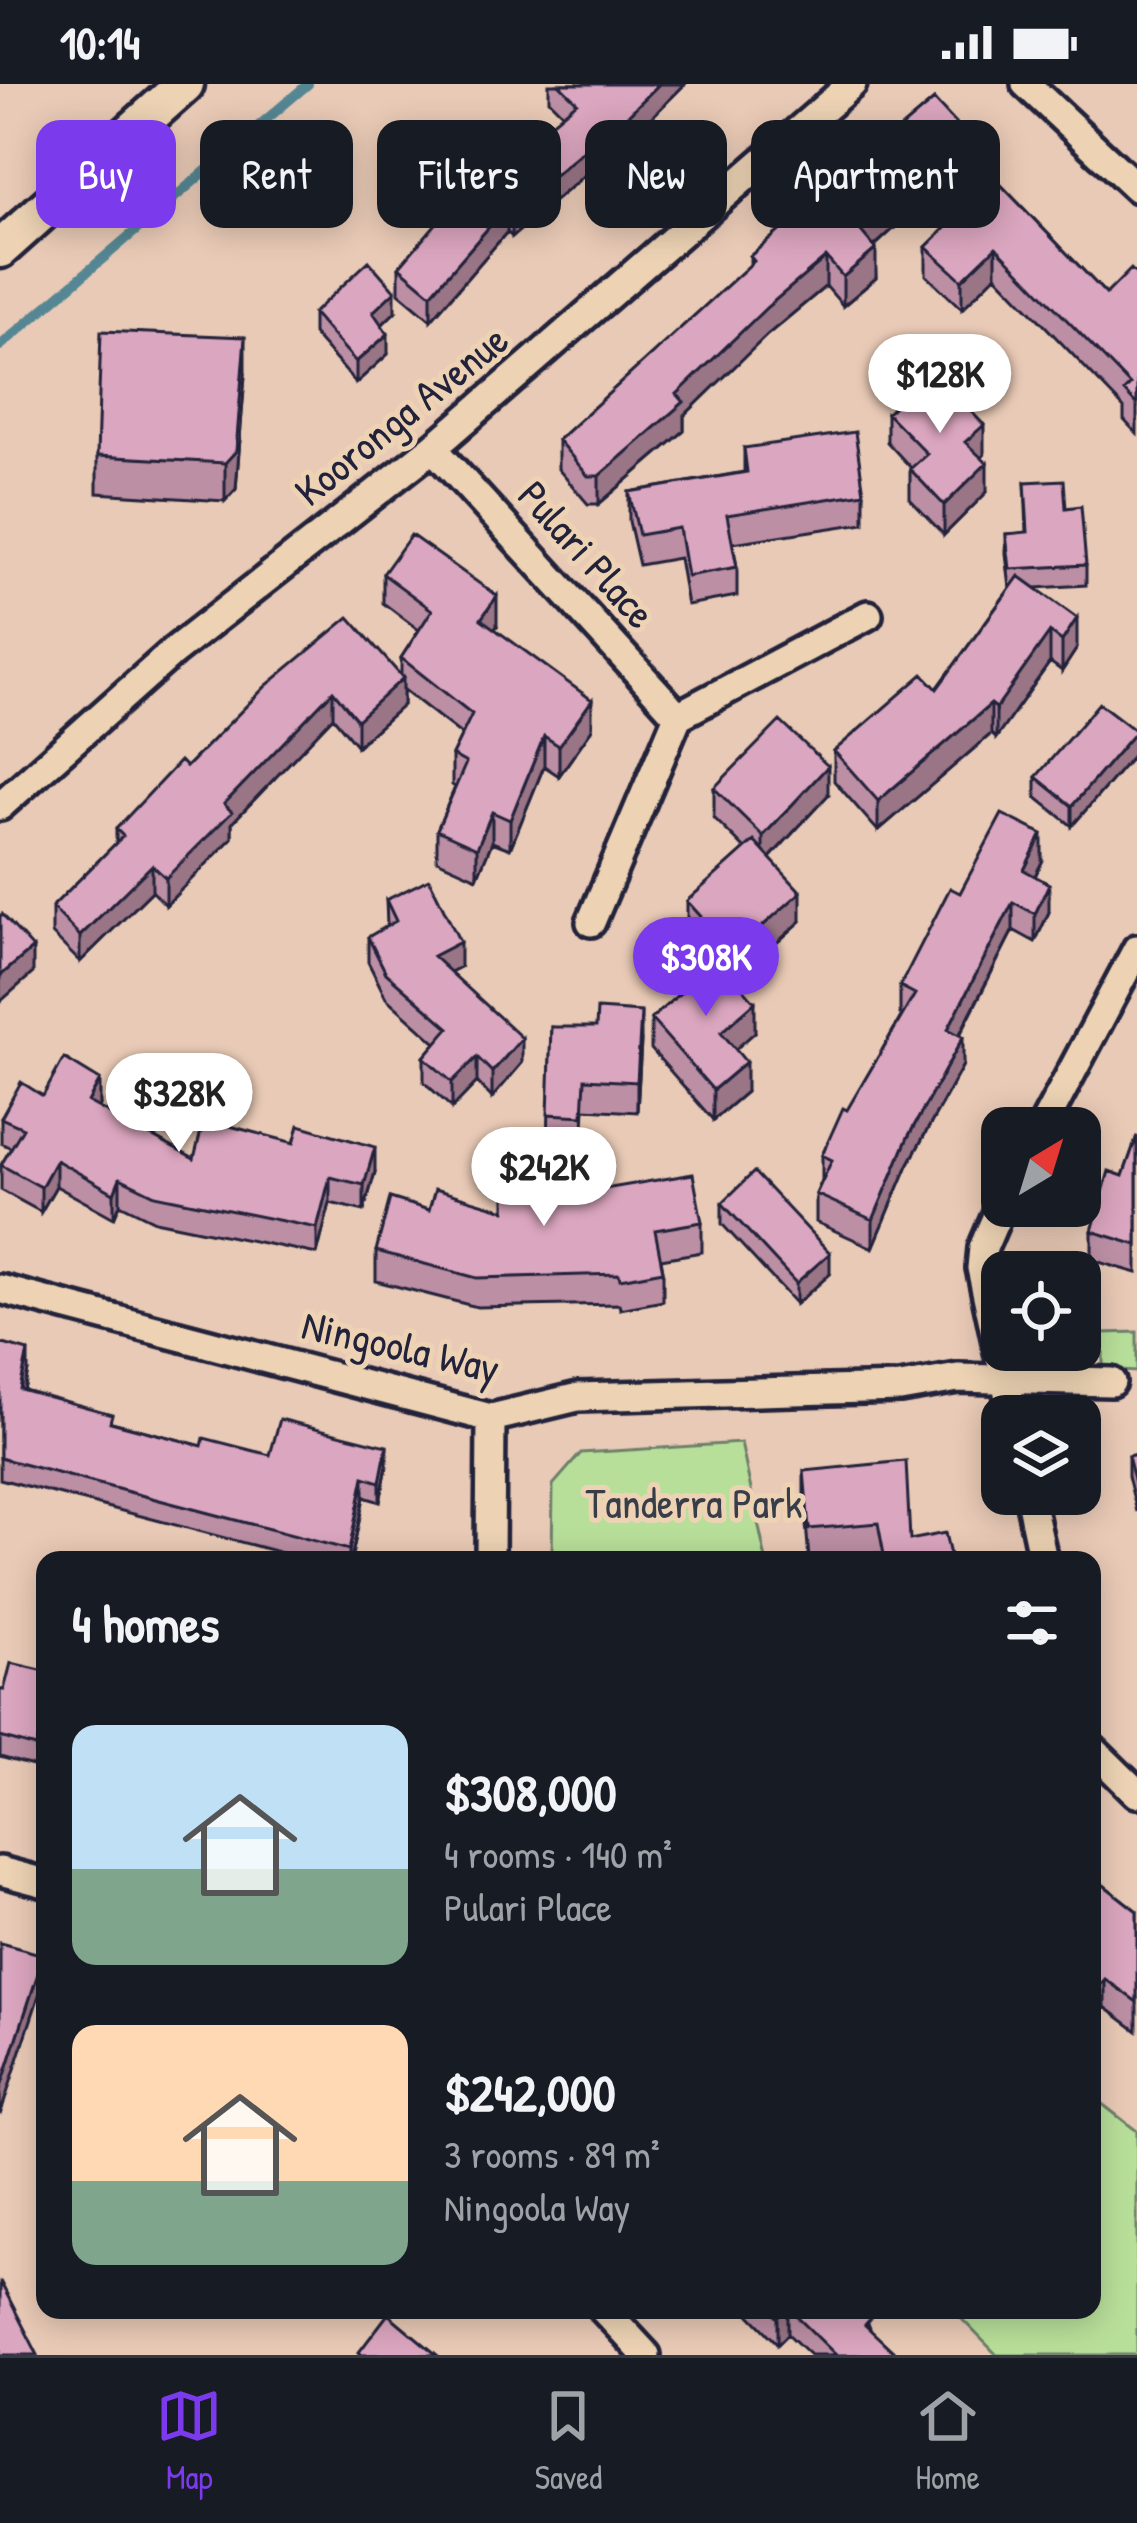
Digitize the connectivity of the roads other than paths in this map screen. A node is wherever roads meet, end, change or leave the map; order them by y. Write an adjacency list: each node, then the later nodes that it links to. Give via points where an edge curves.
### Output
1 (185, 84): 5 (street)
2 (852, 84): 6 (street, Kooronga Avenue)
3 (1026, 84): 4 (street)
4 (1137, 188)
5 (0, 249)
6 (434, 448): 8 (street, Pulari Place); 9 (street, Kooronga Avenue, via 174,651)
7 (868, 615): 8 (street)
8 (678, 716): 10 (street)
9 (0, 806)
10 (591, 922)
11 (1137, 949): 12 (street)
12 (1053, 1107)
13 (992, 1227): 15 (street, via 981,1268)
14 (0, 1289): 18 (street, Ningoola Way)
15 (1006, 1381): 16 (street, Ningoola Way); 17 (street); 18 (street, Ningoola Way, via 578,1397)
16 (1111, 1382)
17 (1009, 1395)
18 (491, 1418): 20 (street)
19 (1033, 1515): 21 (street)
20 (490, 1551)
21 (1041, 1551)
22 (1101, 1758): 23 (street)
23 (1137, 1793)
24 (0, 1871): 25 (street)
25 (36, 1881)
26 (610, 2319): 27 (street)
27 (628, 2349)

